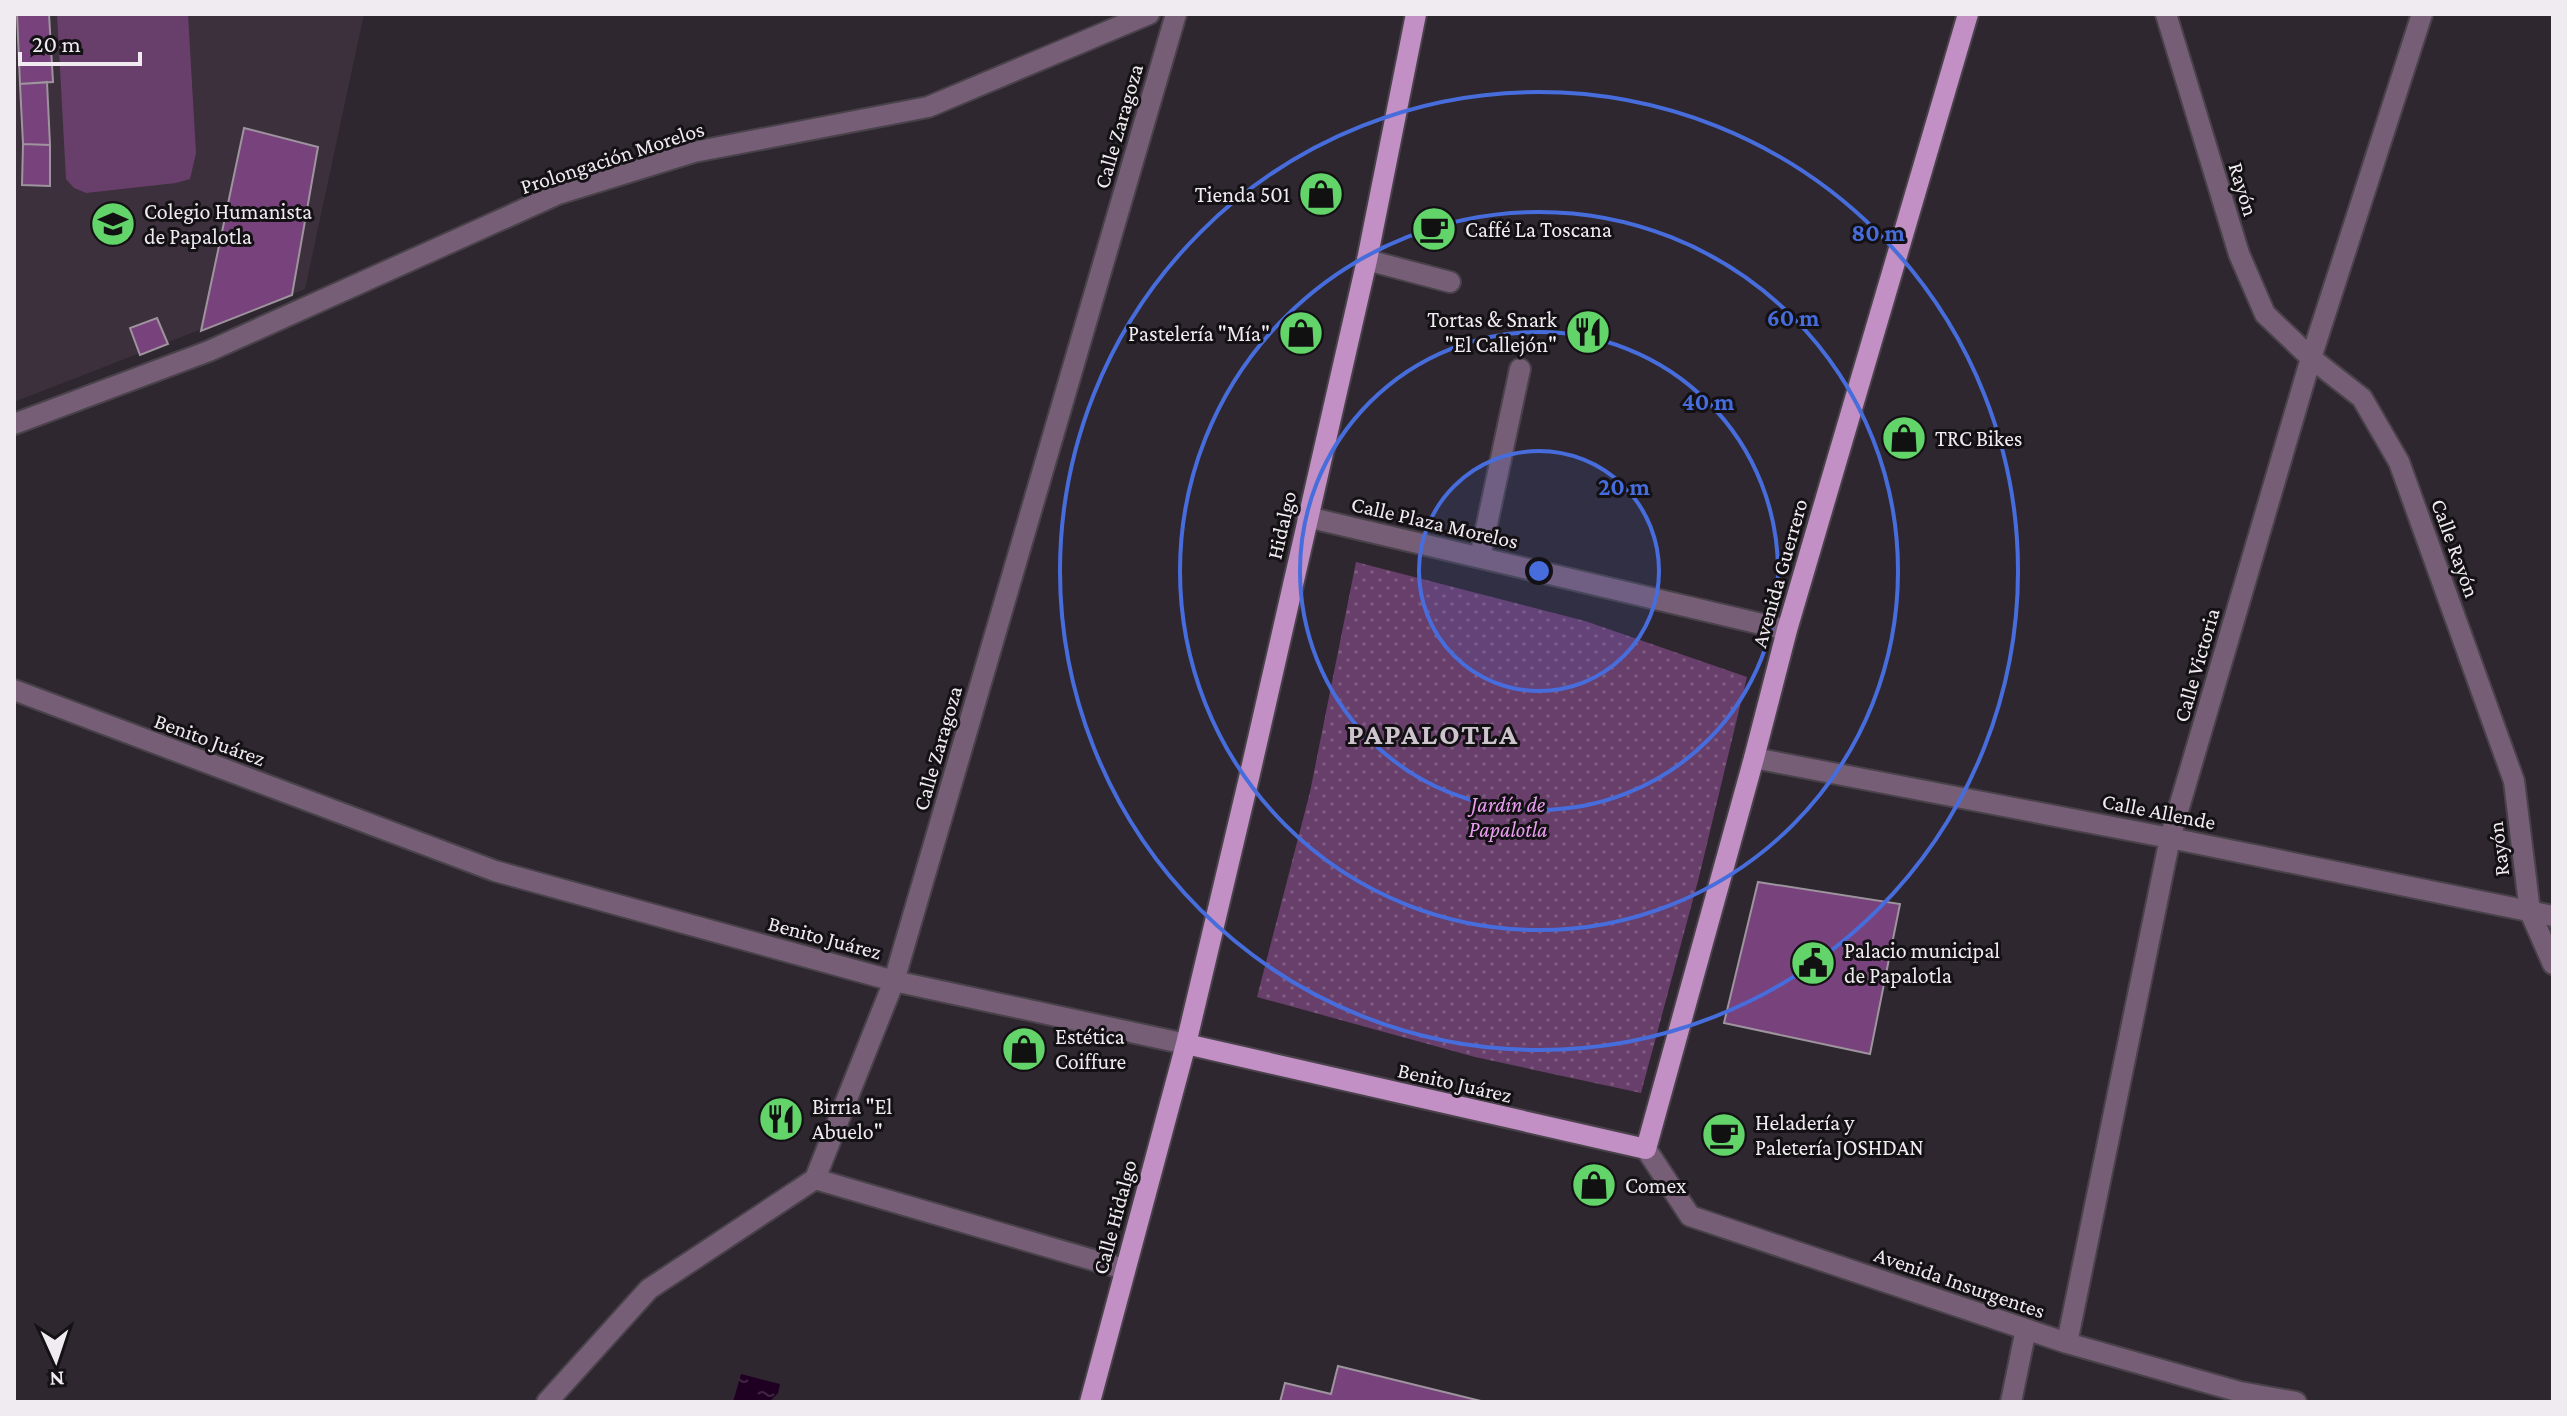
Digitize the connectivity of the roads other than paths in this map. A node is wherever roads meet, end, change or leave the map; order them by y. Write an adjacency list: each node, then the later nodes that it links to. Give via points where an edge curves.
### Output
1 (1176, 14): 22 (street, Calle Zaragoza)
2 (1416, 14): 7 (main road, Hidalgo)
3 (1968, 14): 14 (main road, Avenida Guerrero)
4 (2166, 14): 9 (street, Rayón, via 2239,254 2265,314)
5 (2422, 14): 9 (street, Calle Victoria)
6 (1136, 16): 11 (street, Prolongación Morelos, via 928,107 694,152 558,194 209,351)
7 (1367, 260): 8 (street); 12 (main road, Hidalgo)
8 (1450, 282)
9 (2311, 358): 17 (street, Calle Rayón, via 2362,398 2399,462); 18 (street, Calle Victoria)
10 (1520, 369): 13 (street)
11 (14, 424)
12 (1307, 517): 13 (street, Calle Plaza Morelos); 23 (main road, Hidalgo)
13 (1480, 557): 14 (street, Calle Plaza Morelos)
14 (1787, 630): 16 (main road, Avenida Guerrero)
15 (14, 690): 22 (street, Benito Juárez, via 495,871)
16 (1754, 758): 18 (street, Calle Allende); 24 (main road, Avenida Guerrero)
17 (2514, 781): 19 (street, Rayón)
18 (2170, 838): 19 (street, Calle Allende); 28 (street, Calle Victoria)
19 (2530, 912): 20 (street, Calle Allende); 21 (street)
20 (2553, 916)
21 (2553, 964)
22 (894, 981): 23 (street, Benito Juárez); 25 (street, Calle Zaragoza)
23 (1186, 1044): 24 (main road, Benito Juárez); 26 (main road, Calle Hidalgo)
24 (1646, 1149): 27 (street, Avenida Insurgentes, via 1690,1216)
25 (815, 1179): 26 (street); 29 (street, via 649,1289)
26 (1124, 1269): 30 (main road, Calle Hidalgo)
27 (2026, 1329): 28 (street, Avenida Insurgentes); 31 (street)
28 (2067, 1343): 32 (street, Avenida Insurgentes, via 2240,1392)
29 (547, 1402)
30 (1090, 1402)
31 (2011, 1402)
32 (2296, 1402)

